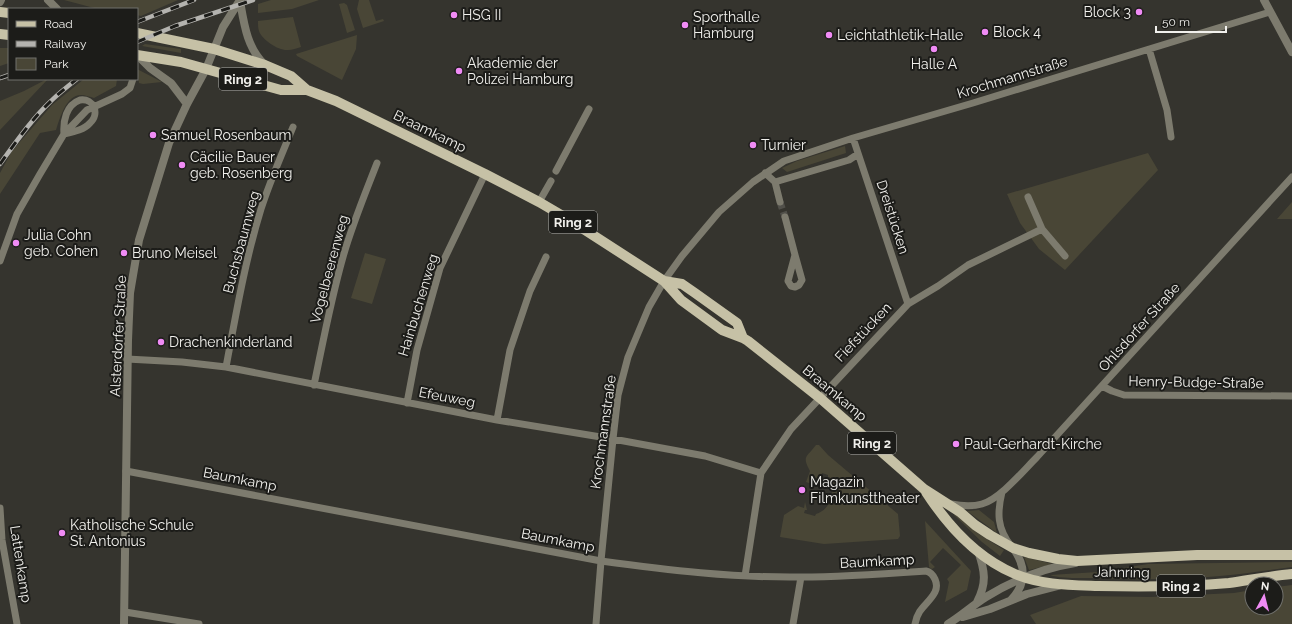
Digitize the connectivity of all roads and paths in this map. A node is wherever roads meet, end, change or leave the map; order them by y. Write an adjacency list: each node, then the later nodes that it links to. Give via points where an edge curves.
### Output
1 (48, 0): 4 (street)
2 (1264, 0): 5 (street)
3 (240, 1): 7 (street, Alsterdorfer Straße, via 223,27); 12 (street, via 247,37)
4 (56, 8)
5 (1270, 12): 8 (street, Krochmannstraße); 9 (street)
6 (138, 33): 7 (main road, Braamkamp / Ring 2)
7 (214, 49): 12 (main road, Braamkamp / Ring 2); 13 (street, Alsterdorfer Straße)
8 (1149, 49): 21 (street, via 1168,110); 22 (street, Krochmannstraße)
9 (1292, 52)
10 (138, 55): 13 (main road, Braamkamp / Ring 2)
11 (138, 56): 16 (street, via 171,83)
12 (265, 65): 15 (main road, Braamkamp / Ring 2, via 291,76)
13 (206, 69): 15 (main road, Braamkamp / Ring 2, via 281,90); 16 (street, Alsterdorfer Straße)
14 (133, 80): 17 (street, via 130,88 122,94)
15 (307, 90): 27 (main road, Braamkamp / Ring 2, via 336,101)
16 (187, 104): 43 (street, Alsterdorfer Straße, via 169,143 139,240 130,293)
17 (94, 106): 20 (street); 20 (street, via 92,122 84,128); 20 (street, via 86,100 74,103 64,121)
18 (589, 109): 25 (street)
19 (293, 126): 44 (street, Buchsbaumweg, via 251,243)
20 (64, 134): 39 (street, via 17,214)
21 (1171, 136)
22 (853, 138): 23 (street, Dreistücken); 26 (street, Krochmannstraße, via 784,161)
23 (858, 154): 30 (street, via 849,160); 41 (street, Dreistücken)
24 (377, 163): 45 (street, Vogelbeerenweg, via 343,256)
25 (556, 171)
26 (765, 173): 30 (street); 40 (street, Krochmannstraße, via 719,212)
27 (485, 174): 32 (main road, Braamkamp / Ring 2); 49 (street, Hainbuchenweg, via 440,268 417,350)
28 (1292, 177): 46 (street, Ohlsdorfer Straße)
29 (551, 181): 32 (street)
30 (775, 182): 33 (street)
31 (1028, 197): 35 (street)
32 (539, 202): 40 (main road, Braamkamp / Ring 2)
33 (780, 202)
34 (785, 217): 36 (street)
35 (1042, 229): 37 (street); 41 (street, Fiefstücken, via 968,265)
36 (795, 255)
37 (1065, 256)
38 (546, 257): 50 (street, via 530,291 510,350)
39 (0, 261)
40 (664, 281): 42 (main road, Braamkamp / Ring 2, via 681,300 722,330); 42 (main road, Braamkamp / Ring 2, via 682,284 695,292 737,324); 51 (street, Krochmannstraße, via 649,307 628,357 618,395)
41 (908, 304): 48 (street, Fiefstücken)
42 (743, 338): 48 (main road, Braamkamp / Ring 2)
43 (127, 359): 44 (street, Efeuweg); 52 (street, Alsterdorfer Straße)
44 (226, 368): 45 (street, Efeuweg)
45 (314, 385): 49 (street, Efeuweg)
46 (1102, 386): 47 (street, Henry-Budge-Straße, via 1124,395); 55 (street, Ohlsdorfer Straße, via 1037,458)
47 (1292, 396)
48 (820, 398): 53 (street, Fiefstücken, via 791,429); 54 (main road, Braamkamp / Ring 2)
49 (406, 403): 50 (street, Efeuweg)
50 (497, 420): 51 (street, Efeuweg)
51 (613, 439): 53 (street, Efeuweg, via 705,456); 62 (street, Krochmannstraße)
52 (126, 471): 62 (street, Baumkamp); 71 (street, Alsterdorfer Straße)
53 (761, 472): 65 (street, Fiefstücken)
54 (924, 489): 56 (main road, Braamkamp / Ring 2); 59 (main road, Braamkamp / Ring 2, via 946,521)
55 (1002, 492): 56 (street, Ohlsdorfer Straße, via 983,504); 58 (street, via 998,511 999,522)
56 (949, 504): 58 (main road, Braamkamp / Ring 2, via 990,535)
57 (0, 508): 73 (street, Lattenkamp, via 2,540)
58 (1013, 548): 63 (main road, Braamkamp / Ring 2, via 1048,558); 67 (street, via 1022,564)
59 (978, 551): 67 (main road, Braamkamp / Ring 2); 70 (street, via 985,580)
60 (1292, 555): 61 (main road, Jahnring / Ring 2, via 1197,555)
61 (1121, 559): 63 (main road, Braamkamp / Ring 2)
62 (601, 561): 65 (street, Baumkamp, via 696,573); 76 (street, Krochmannstraße)
63 (1086, 561): 67 (street)
64 (1292, 574): 68 (main road, Jahnring / Ring 2, via 1197,585)
65 (745, 576): 66 (street, Baumkamp)
66 (801, 577): 77 (street); 78 (street, Baumkamp, via 930,572 936,582 936,590 918,614)
67 (1023, 577): 68 (main road, Jahnring / Ring 2); 69 (street, via 1020,588); 70 (street)
68 (1069, 585): 69 (street, via 1051,587)
69 (1010, 600): 72 (street)
70 (976, 604): 72 (street)
71 (125, 612): 74 (street, Alsterdorfer Straße); 75 (street)
72 (958, 618): 79 (street)
73 (18, 624)
74 (124, 624)
75 (199, 624)
76 (596, 624)
77 (793, 624)
78 (915, 624)
79 (948, 624)

